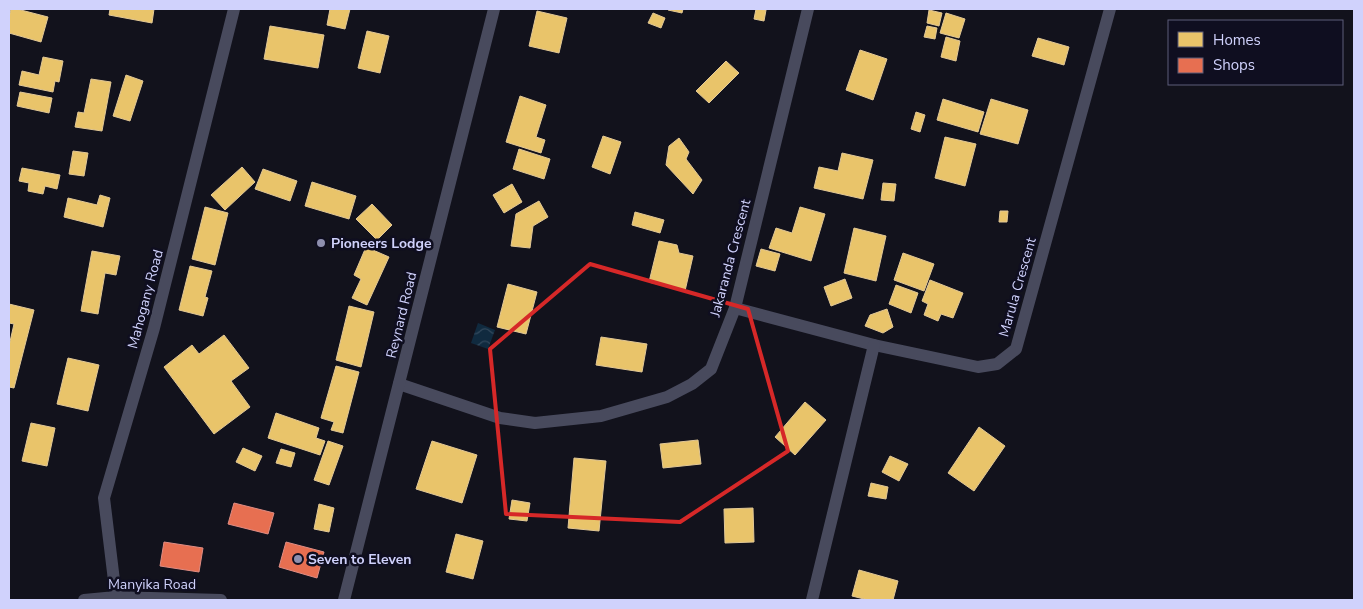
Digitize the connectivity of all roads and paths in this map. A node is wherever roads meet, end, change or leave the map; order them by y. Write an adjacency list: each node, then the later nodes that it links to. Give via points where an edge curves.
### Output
1 (234, 9): 8 (street, Mahogany Road, via 154,328 104,498)
2 (494, 9): 7 (street, Reynard Road)
3 (808, 9): 5 (street, Jakaranda Crescent)
4 (1110, 9): 6 (street, Marula Crescent, via 1016,349 998,364 978,367)
5 (735, 308): 6 (street, Marula Crescent); 7 (street, Jakaranda Crescent, via 711,369 667,397 601,416 535,423 500,418)
6 (874, 345): 12 (street)
7 (399, 384): 11 (street, Reynard Road)
8 (116, 597): 9 (street, Manyika Road); 10 (street, Manyika Road)
9 (84, 600)
10 (221, 600)
11 (344, 600)
12 (812, 600)

